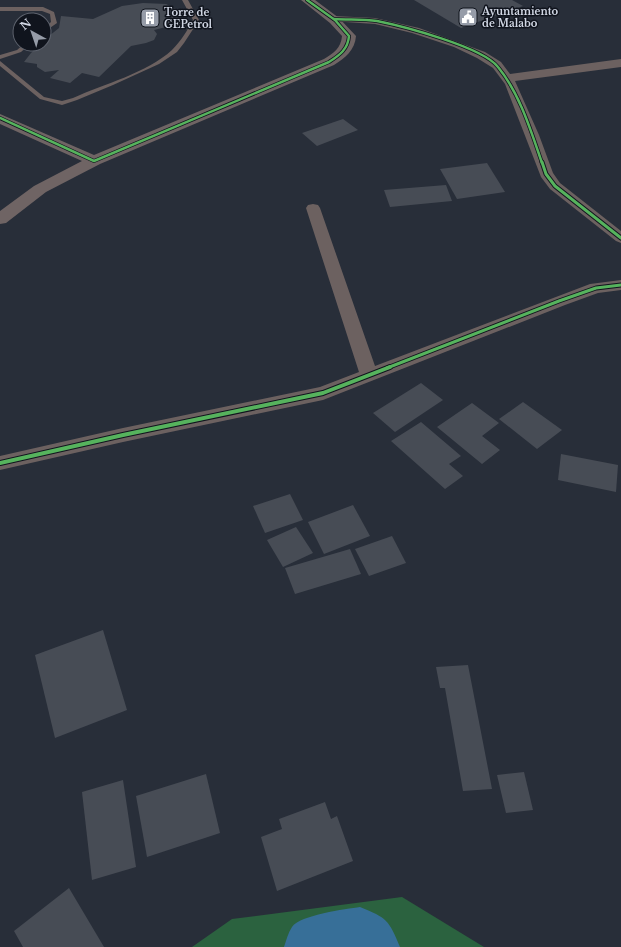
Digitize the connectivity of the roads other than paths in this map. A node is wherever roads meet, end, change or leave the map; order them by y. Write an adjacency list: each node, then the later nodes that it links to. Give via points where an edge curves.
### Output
1 (185, 0): 10 (lane, via 196,20 176,49 159,64 75,99 62,103 42,98)
2 (306, 0): 6 (street)
3 (0, 9): 4 (lane, via 43,8)
4 (50, 12)
5 (52, 13): 7 (lane)
6 (334, 19): 12 (street, via 375,21 415,30 482,55 497,64); 14 (street, via 349,36 347,49 334,59)
7 (52, 24)
8 (16, 52): 9 (lane)
9 (0, 57)
10 (0, 63)
11 (621, 63): 12 (street)
12 (507, 78): 17 (street, via 546,174 555,186)
13 (0, 118): 14 (street)
14 (94, 161): 16 (street, via 40,189)
15 (313, 208): 19 (street)
16 (0, 219)
17 (621, 238)
18 (621, 285): 19 (street, via 596,288 566,298)
19 (369, 375): 20 (street, via 323,393)
20 (0, 463)

